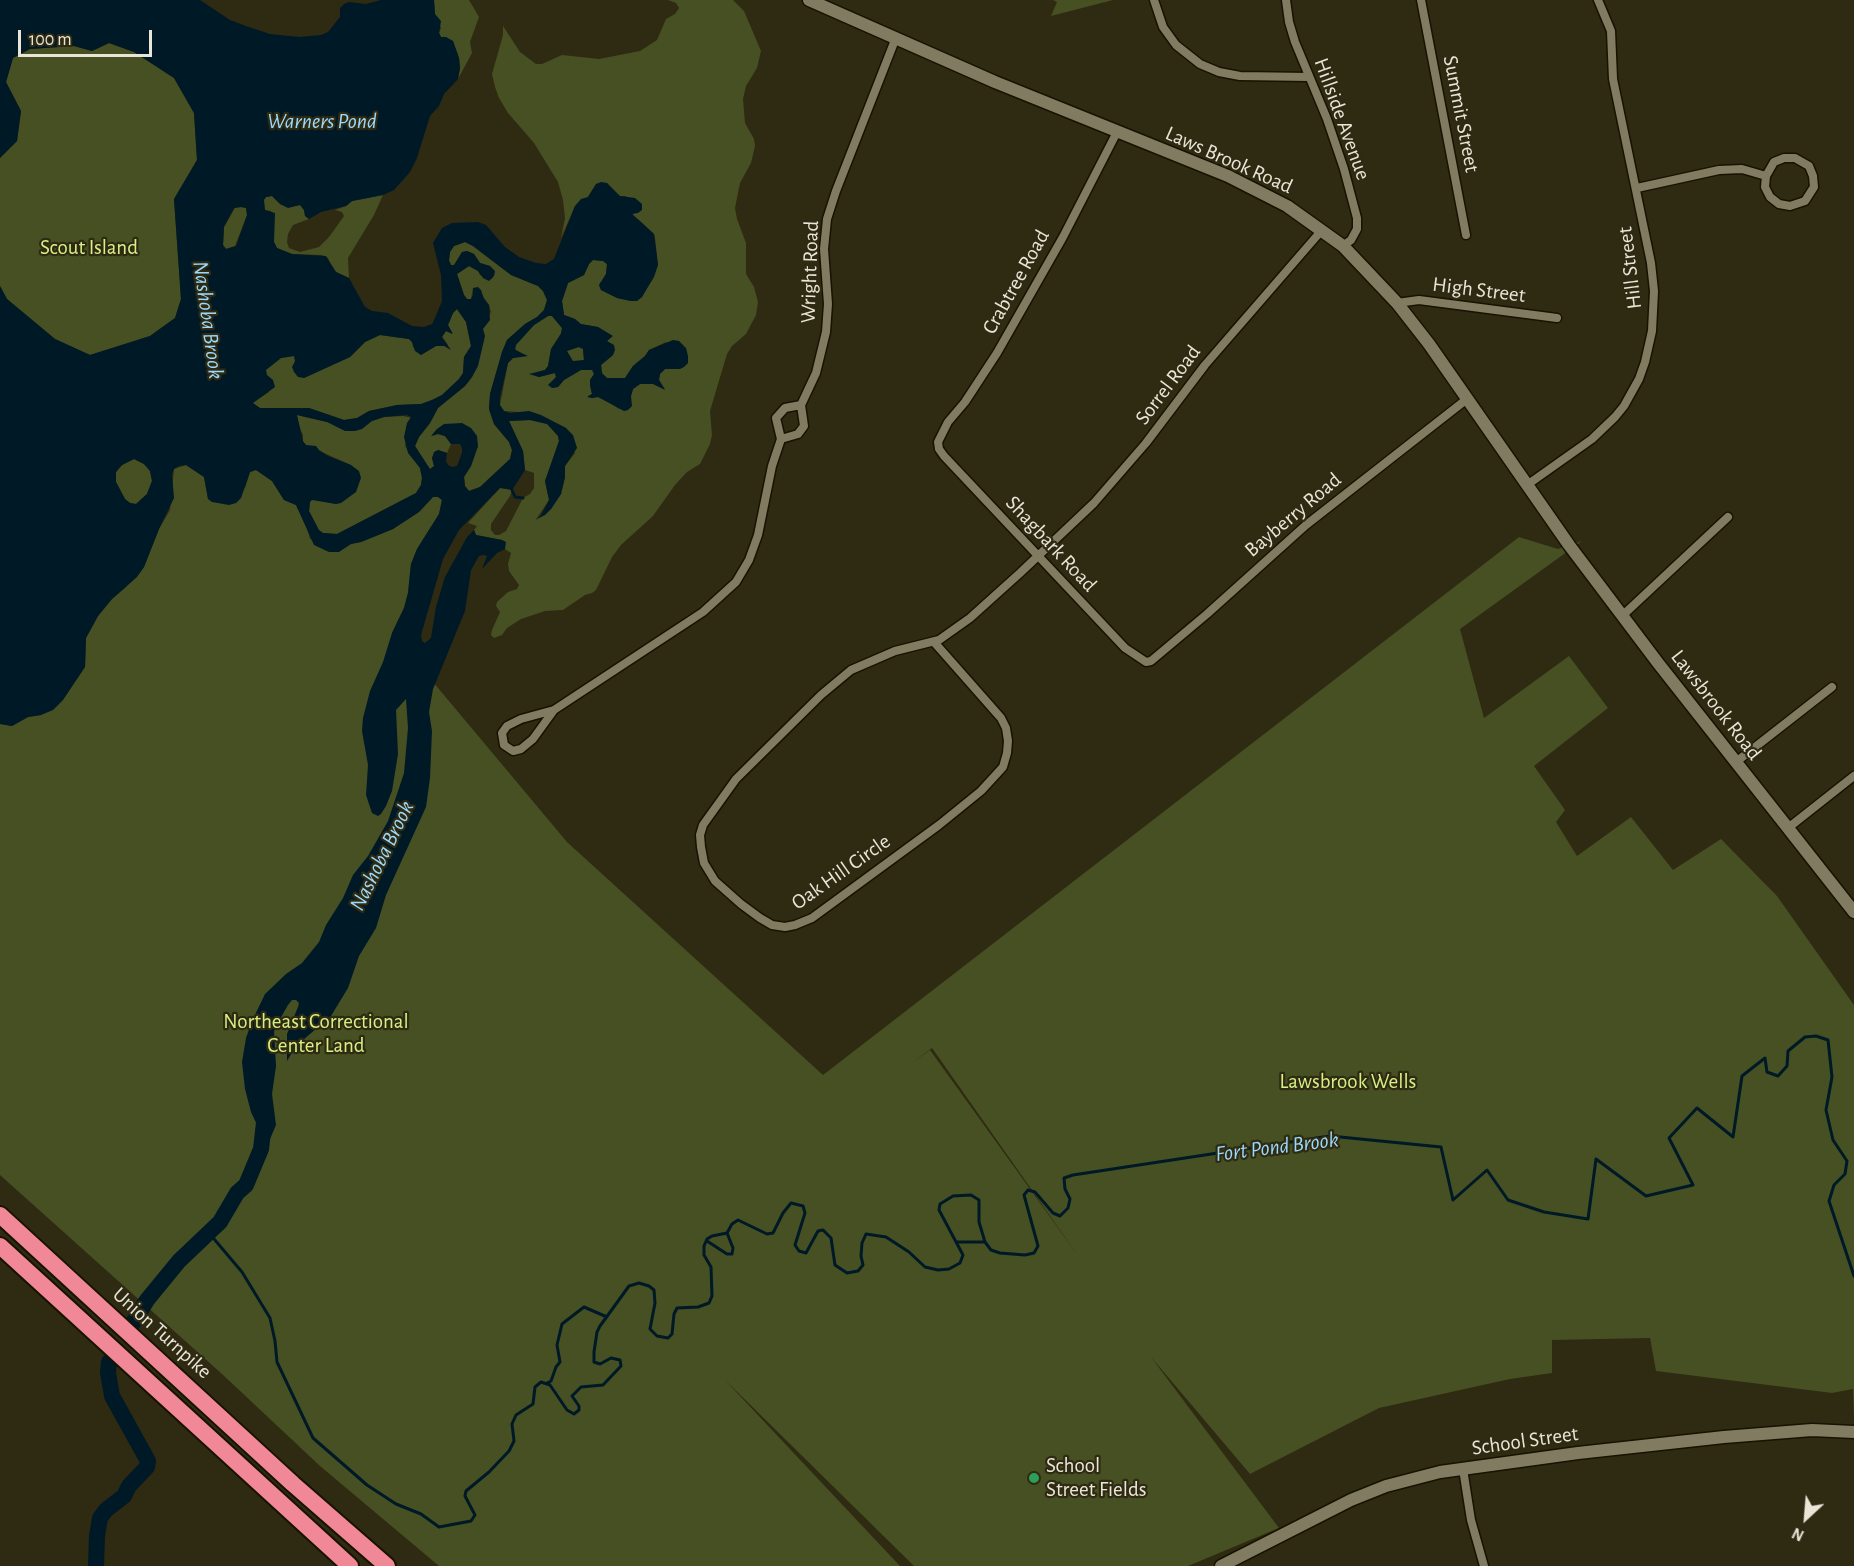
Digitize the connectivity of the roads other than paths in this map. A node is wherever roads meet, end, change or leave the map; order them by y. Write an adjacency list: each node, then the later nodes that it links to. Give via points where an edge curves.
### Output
1 (809, 0): 6 (street, Laws Brook Road)
2 (1154, 0): 7 (street, via 1163,27 1176,45 1200,64 1229,75)
3 (1286, 0): 7 (street, Hillside Avenue, via 1289,22)
4 (1421, 0): 12 (street, Summit Street)
5 (1598, 0): 10 (street, Hill Street, via 1611,31 1613,79)
6 (895, 40): 8 (street, Laws Brook Road); 17 (street, Wright Road, via 831,205 824,249 826,332 816,373)
7 (1309, 77): 13 (street, Hillside Avenue, via 1327,119 1357,218 1357,230)
8 (1117, 132): 11 (street, Laws Brook Road, via 1263,192); 19 (street, Crabtree Road, via 997,353 948,422)
9 (1766, 176): 9 (street, via 1767,192 1784,206 1800,204 1814,187 1809,166 1795,158 1774,162); 10 (street, via 1719,170)
10 (1637, 188): 20 (street, Hill Street, via 1654,291 1646,362 1624,406 1604,429)
11 (1322, 230): 13 (street, Laws Brook Road); 23 (street, Sorrel Road, via 1212,356 1102,494)
12 (1466, 235)
13 (1343, 246): 14 (street, Laws Brook Road)
14 (1397, 303): 15 (street, High Street, via 1419,300); 16 (street, Laws Brook Road)
15 (1557, 318)
16 (1467, 399): 20 (street, Laws Brook Road); 26 (street, Bayberry Road, via 1306,525 1166,650)
17 (801, 405): 18 (street, Wright Road, via 805,421 801,431); 18 (street, via 785,408 778,414)
18 (781, 439): 28 (street, via 754,548 736,582 703,612)
19 (938, 444): 23 (street, Shagbark Road, via 944,456)
20 (1527, 485): 22 (street, Laws Brook Road)
21 (1728, 517): 24 (street)
22 (1551, 520): 24 (street, Lawsbrook Road)
23 (1038, 556): 25 (street, Oak Hill Circle, via 970,618); 26 (street, Shagbark Road, via 1125,648)
24 (1622, 616): 29 (street, Lawsbrook Road)
25 (934, 642): 25 (street, Oak Hill Circle, via 895,651 851,670 755,758 703,825 700,842 704,863 715,881 760,918 785,927 812,918 981,791 1003,766 1008,741 1001,718)
26 (1146, 662)
27 (1832, 687): 29 (street)
28 (555, 710): 28 (street, via 514,722 502,733 504,745 521,749)
29 (1736, 762): 31 (street, Lawsbrook Road)
30 (1854, 776): 31 (street)
31 (1788, 828): 32 (street, Lawsbrook Road)
32 (1852, 906)
33 (0, 1215): 38 (highway, Union Turnpike)
34 (0, 1246): 37 (highway)
35 (1854, 1432): 36 (street, School Street, via 1812,1430 1724,1437)
36 (1462, 1469): 39 (street, School Street, via 1411,1478 1351,1500); 40 (street)
37 (350, 1566)
38 (387, 1566)
39 (1221, 1566)
40 (1484, 1566)

